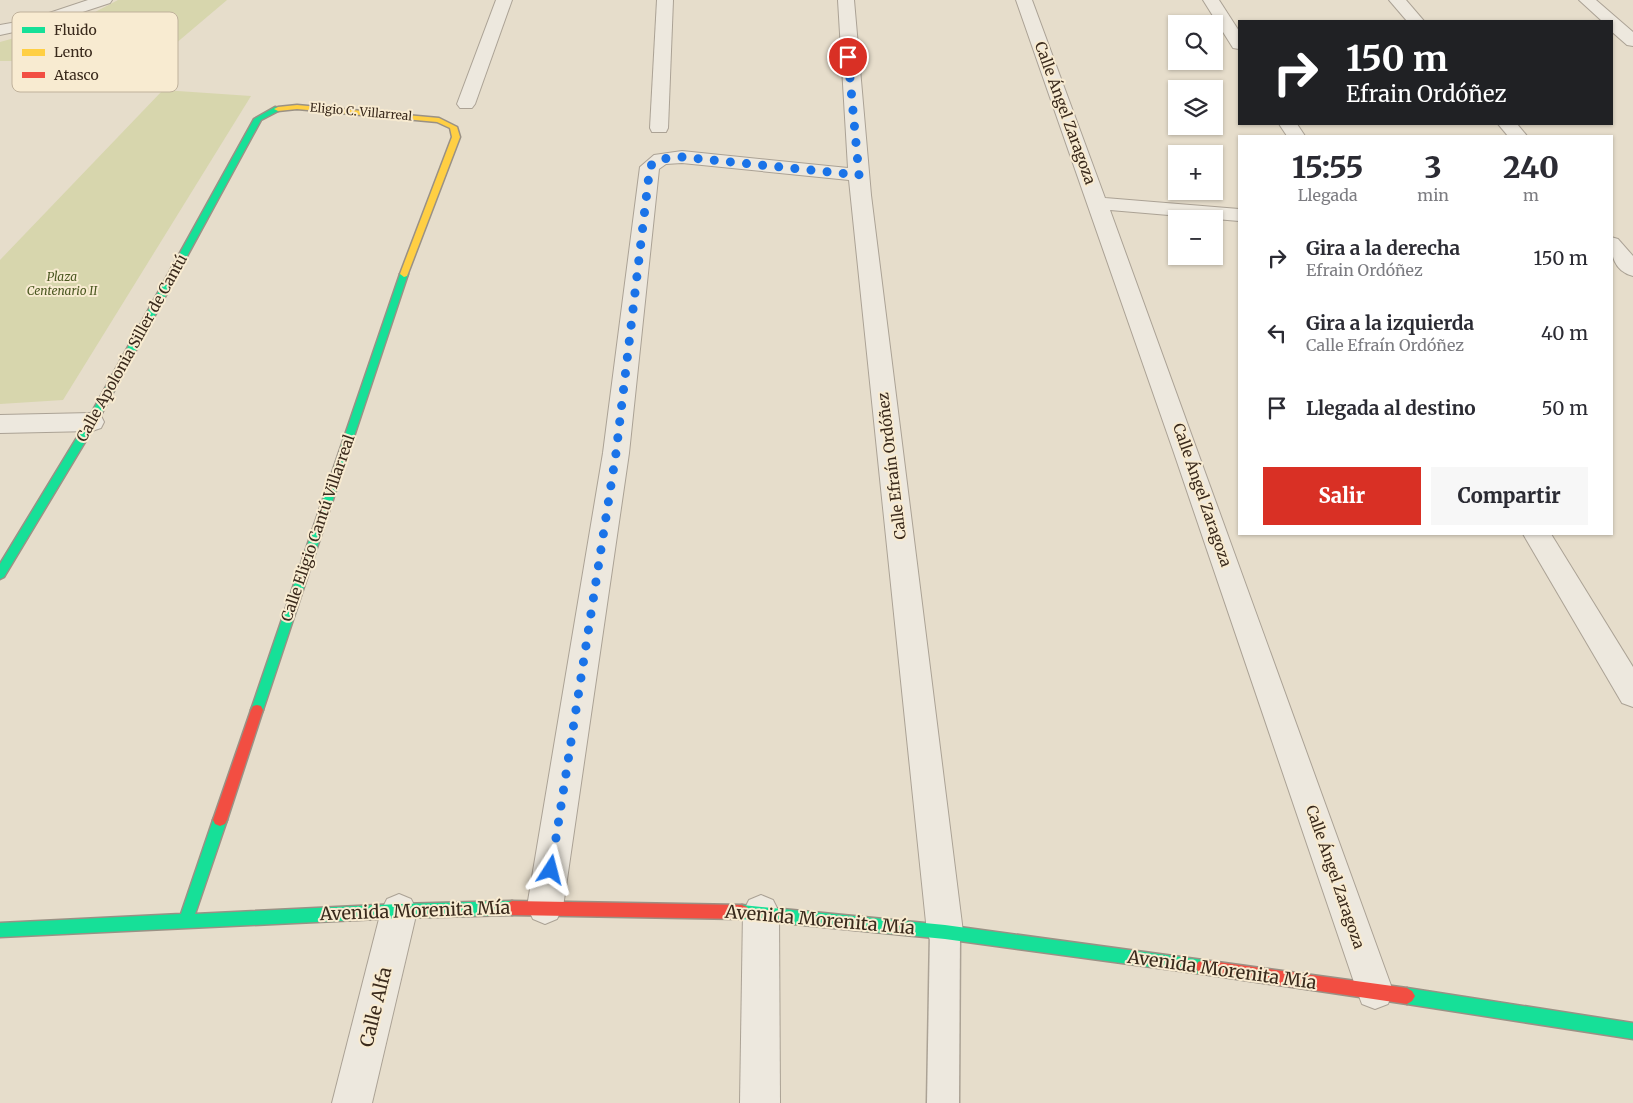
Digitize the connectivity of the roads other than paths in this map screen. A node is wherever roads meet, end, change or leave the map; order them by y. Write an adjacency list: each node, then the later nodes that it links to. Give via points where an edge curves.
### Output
1 (104, 0): 9 (street)
2 (504, 0): 15 (street)
3 (665, 0): 18 (street)
4 (846, 0): 21 (street, Calle Efraín Ordóñez)
5 (1024, 0): 22 (street, Calle Ángel Zaragoza)
6 (1212, 0): 14 (street)
7 (1397, 0): 10 (street)
8 (1587, 0): 11 (street)
9 (68, 12)
10 (1415, 20)
11 (1609, 20)
12 (1613, 24): 13 (street)
13 (1633, 41)
14 (1238, 42)
15 (466, 104)
16 (258, 119): 20 (street, Eligio C. Villarreal, via 273,110 297,107 439,120 453,127); 24 (street, Calle Apolonia Siller de Cantú)
17 (1508, 125): 19 (street)
18 (659, 128)
19 (1517, 135)
20 (456, 138): 32 (street, Calle Eligio Cantú Villarreal, via 409,258)
21 (859, 175): 29 (street, via 682,157 661,159 650,166 616,453); 33 (street, Calle Efraín Ordóñez)
22 (1098, 203): 23 (street); 35 (street, Calle Ángel Zaragoza)
23 (1238, 215)
24 (92, 422): 25 (street); 27 (street, Calle Apolonia Siller de Cantú)
25 (0, 424)
26 (1538, 535): 28 (street)
27 (0, 574)
28 (1633, 694)
29 (545, 908): 30 (street, Avenida Morenita Mía); 31 (street, Avenida Morenita Mía)
30 (399, 911): 32 (street, Avenida Morenita Mía); 37 (street, Calle Alfa)
31 (761, 912): 33 (street, Avenida Morenita Mía); 38 (street)
32 (186, 920): 34 (street, Avenida Morenita Mía)
33 (945, 932): 35 (street, Avenida Morenita Mía); 39 (lane)
34 (3, 937)
35 (1375, 991): 36 (street, Avenida Morenita Mía)
36 (1633, 1031)
37 (352, 1103)
38 (760, 1103)
39 (943, 1103)

